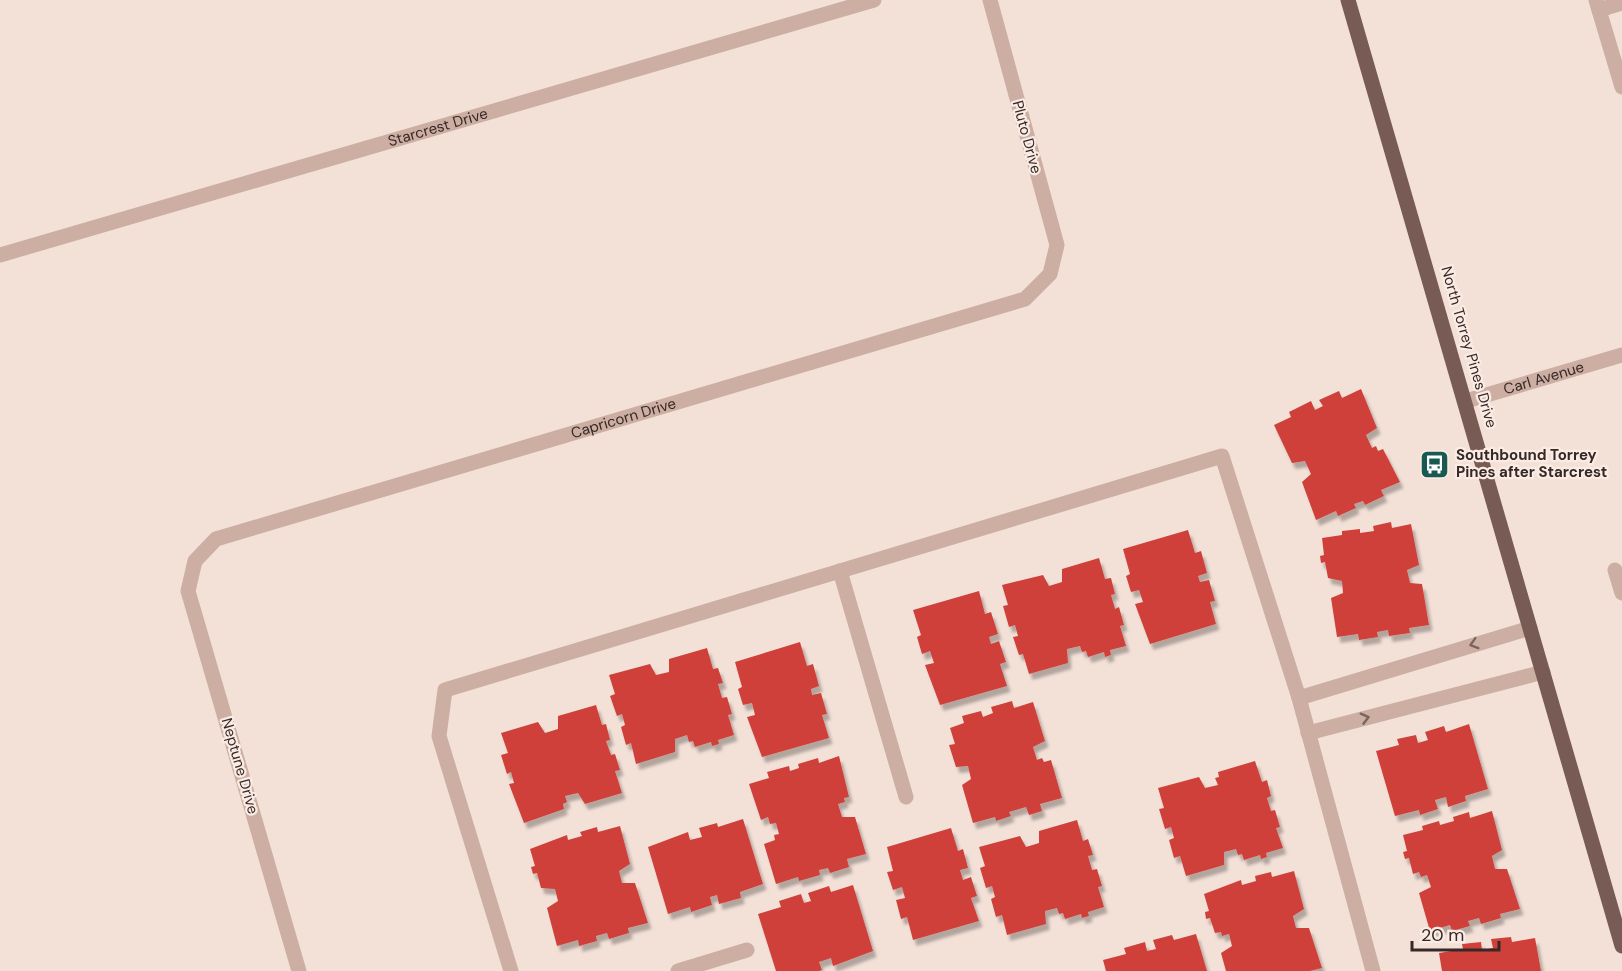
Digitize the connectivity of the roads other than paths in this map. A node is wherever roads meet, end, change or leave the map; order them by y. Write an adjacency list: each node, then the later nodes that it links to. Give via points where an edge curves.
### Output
1 (874, 0): 7 (street, Starcrest Drive)
2 (990, 0): 8 (street, Pluto Drive, via 1057,245)
3 (1348, 0): 10 (main road, North Torrey Pines Drive)
4 (1622, 3): 5 (street)
5 (1598, 5): 6 (street)
6 (1622, 87)
7 (0, 255)
8 (1050, 274): 11 (street, Capricorn Drive, via 1025,299 216,539)
9 (1622, 355): 10 (street, Carl Avenue)
10 (1466, 401): 15 (main road, North Torrey Pines Drive)
11 (195, 561): 22 (street, Neptune Drive, via 188,591)
12 (1615, 570): 14 (street)
13 (840, 571): 17 (street, via 1222,456); 19 (street); 23 (street, via 445,690 439,736)
14 (1622, 592)
15 (1530, 628): 16 (main road, North Torrey Pines Drive); 17 (street, one-way to 17)
16 (1543, 672): 18 (street, one-way to 16); 20 (main road, North Torrey Pines Drive)
17 (1299, 698): 18 (street)
18 (1308, 733): 25 (street)
19 (906, 797)
20 (1622, 946)
21 (747, 950): 24 (street)
22 (299, 971)
23 (511, 971)
24 (678, 971)
25 (1373, 971)

